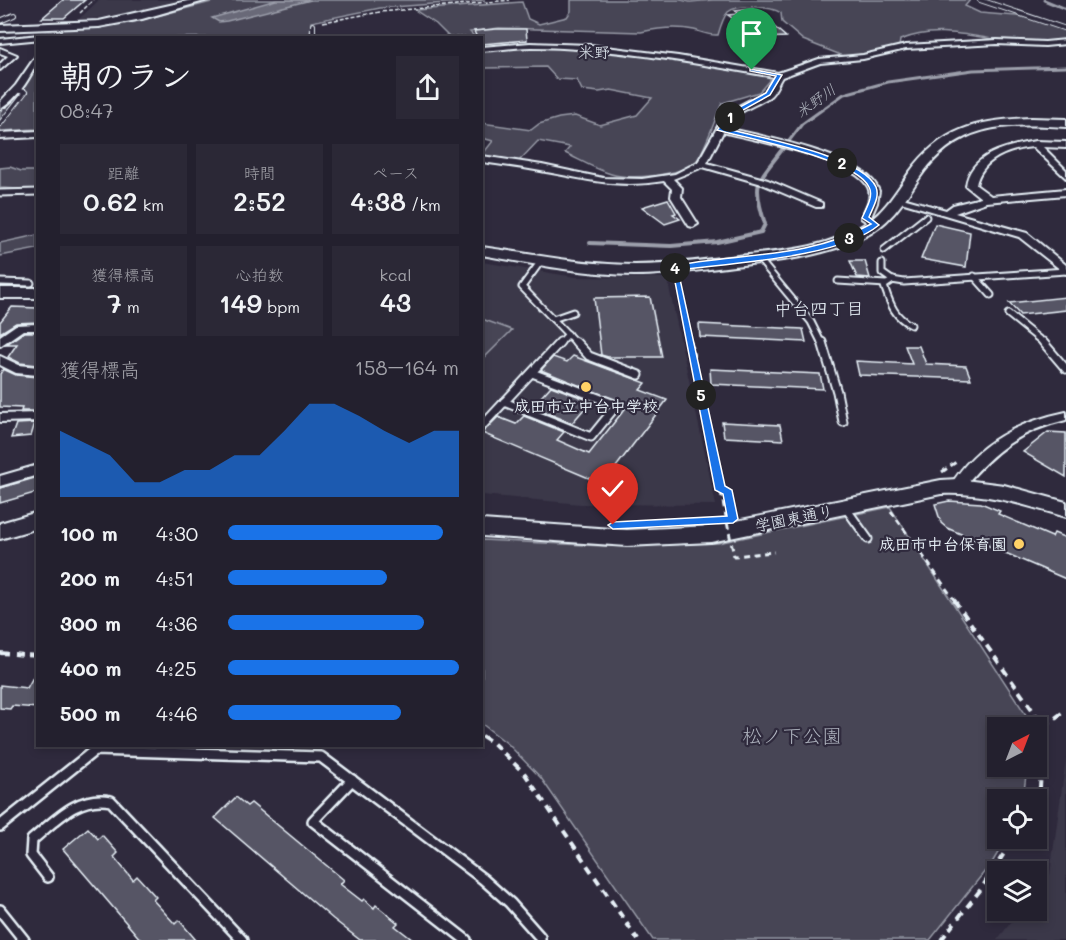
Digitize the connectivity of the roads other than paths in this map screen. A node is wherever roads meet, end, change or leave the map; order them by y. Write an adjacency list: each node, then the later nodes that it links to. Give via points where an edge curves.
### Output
1 (203, 0): 5 (street, via 77,28)
2 (981, 0): 7 (lane)
3 (14, 15): 4 (lane)
4 (0, 25): 5 (street)
5 (58, 25): 8 (street)
6 (313, 25): 9 (lane)
7 (1066, 29)
8 (50, 36)
9 (313, 36)
10 (36, 38): 11 (street)
11 (0, 41)
12 (1066, 42): 17 (street, via 906,47 819,62)
13 (483, 49): 17 (street, via 530,45 590,47)
14 (0, 50): 16 (street, via 13,55)
15 (36, 58): 18 (street)
16 (0, 68)
17 (779, 75): 22 (street, via 768,94 738,110)
18 (15, 90): 19 (street); 21 (lane, via 25,92)
19 (0, 107)
20 (1066, 123): 35 (street, via 1000,124 950,139 930,156)
21 (0, 124)
22 (720, 129): 28 (street); 40 (street, via 831,158 856,170 872,185 874,196 866,218)
23 (36, 134): 24 (street)
24 (0, 135)
25 (1035, 144): 26 (street); 29 (street); 34 (street, via 999,151 978,171 971,186)
26 (1066, 146)
27 (483, 159): 30 (street, via 603,181 629,183)
28 (702, 164): 30 (street, via 685,174); 36 (street, via 765,182)
29 (1066, 175)
30 (666, 178): 39 (street, via 677,188 676,197)
31 (36, 192): 33 (lane)
32 (1066, 192): 34 (street)
33 (0, 193)
34 (989, 199): 37 (street)
35 (899, 200): 37 (street); 40 (street)
36 (819, 205)
37 (948, 213): 46 (street, via 1023,235)
38 (926, 217): 41 (lane)
39 (693, 224)
40 (876, 225): 43 (street, via 820,249)
41 (884, 250)
42 (483, 251): 44 (street)
43 (759, 259): 44 (street, via 616,270); 70 (lane, via 812,322 824,347)
44 (541, 261): 56 (lane, via 522,287)
45 (882, 263): 48 (lane, via 882,273)
46 (1066, 271): 47 (lane)
47 (974, 276): 48 (lane, via 910,283); 53 (lane)
48 (893, 280): 50 (lane)
49 (838, 281): 50 (lane)
50 (886, 284): 57 (lane, via 894,315)
51 (5, 288): 52 (street)
52 (34, 288)
53 (991, 295)
54 (573, 312): 56 (lane)
55 (1008, 314): 62 (lane, via 1043,342)
56 (553, 319): 59 (lane)
57 (911, 325)
58 (36, 327): 60 (street, via 20,327)
59 (568, 334): 64 (lane); 65 (lane, via 589,356)
60 (0, 342)
61 (0, 360): 63 (street, via 16,369)
62 (1066, 369)
63 (36, 371)
64 (532, 373): 66 (lane); 66 (lane, via 617,405 591,437)
65 (639, 375)
66 (504, 402): 71 (lane)
67 (1066, 416): 74 (street, via 1019,429 978,458)
68 (36, 417): 69 (street)
69 (0, 418)
70 (843, 422)
71 (483, 425)
72 (36, 471): 73 (street)
73 (0, 481)
74 (958, 485): 75 (street, 学園東通り); 76 (street, 学園東通り, via 1004,491)
75 (845, 507): 78 (street, 学園東通り, via 711,534 627,537); 80 (lane)
76 (1066, 510)
77 (36, 521): 79 (street)
78 (483, 528)
79 (0, 531)
80 (868, 539)
81 (352, 780): 82 (lane, via 321,757 95,750); 87 (lane, via 313,821); 88 (lane, via 483,879 510,903)
82 (0, 826)
83 (48, 877): 86 (lane, via 31,857 32,840 79,804 103,798 111,801)
84 (0, 910): 85 (lane)
85 (24, 940)
86 (242, 940)
87 (466, 940)
88 (540, 940)

